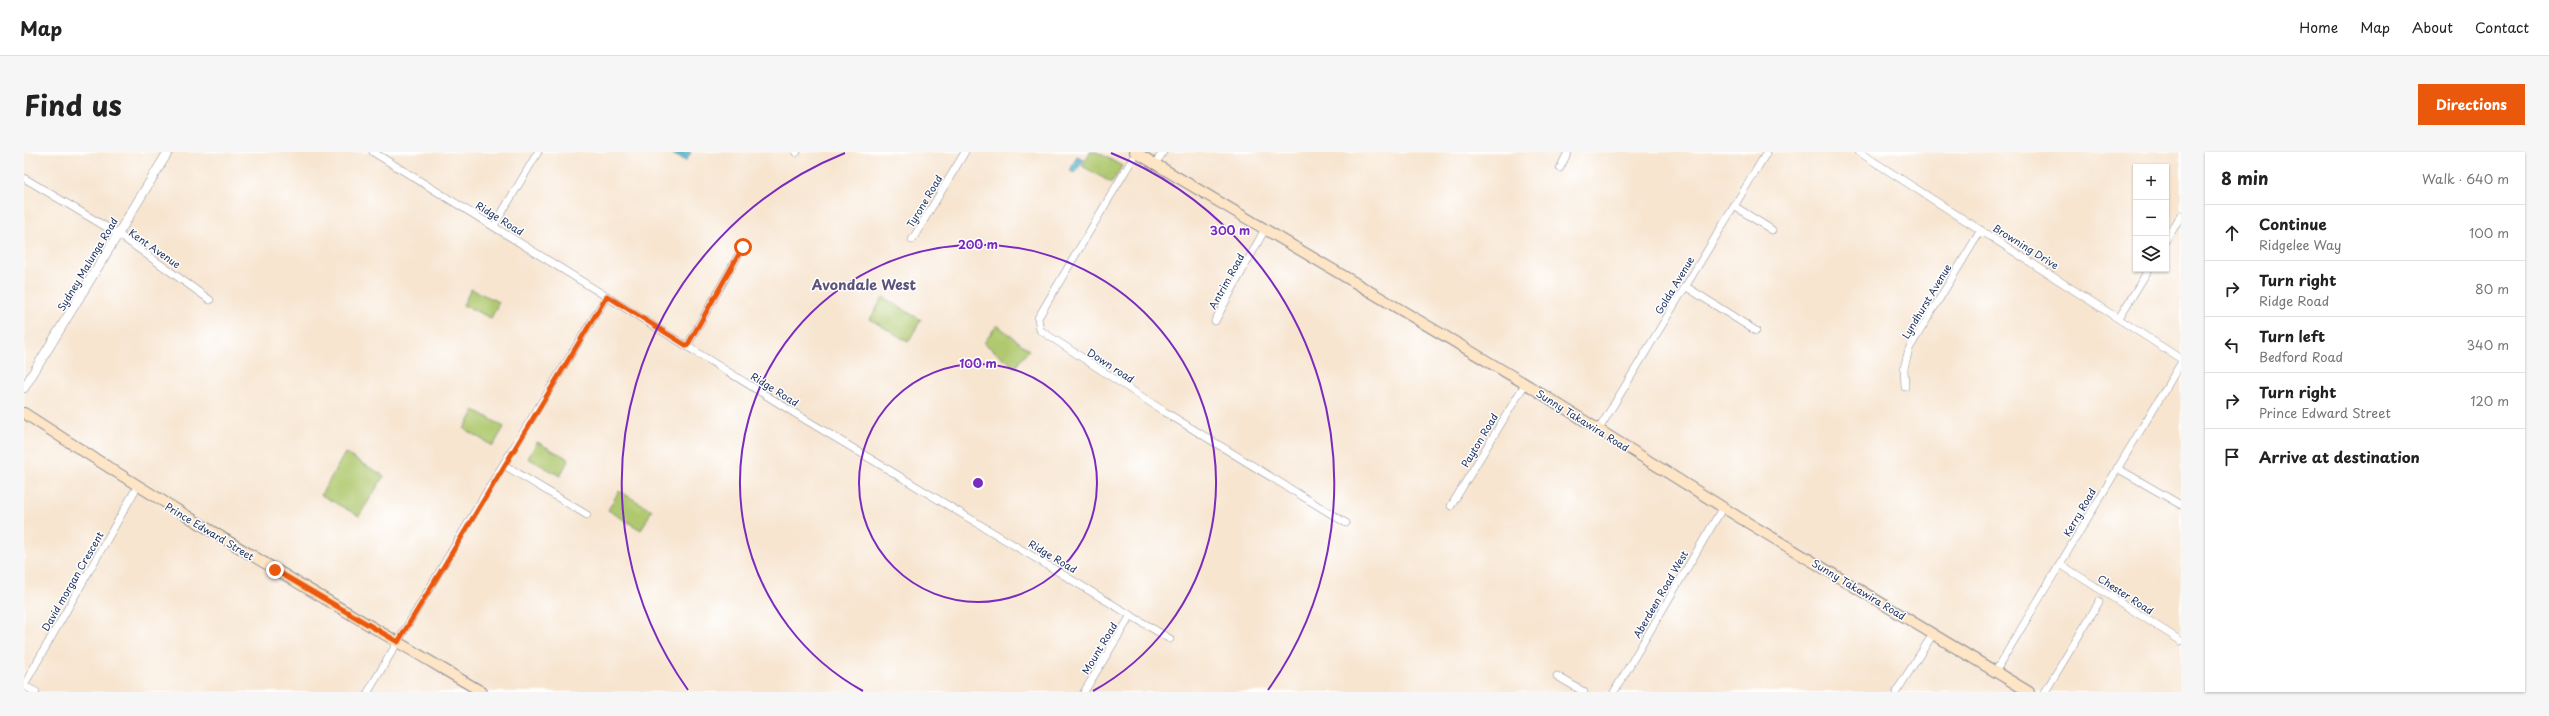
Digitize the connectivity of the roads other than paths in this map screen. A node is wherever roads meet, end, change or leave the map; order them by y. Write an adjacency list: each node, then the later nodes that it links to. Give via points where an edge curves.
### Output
1 (168, 152): 19 (street, Sydney Malunga Road)
2 (373, 152): 15 (street, Ridge Road)
3 (538, 152): 15 (street)
4 (965, 152): 21 (street, Tyrone Road)
5 (1163, 152): 10 (street)
6 (1568, 152): 11 (street)
7 (1767, 152): 13 (street, Golda Avenue)
8 (1859, 152): 18 (street, Browning Drive)
9 (1136, 153): 10 (main road, Sunny Takawira Road); 45 (street, Down road, via 1038,318 1040,330 1165,412)
10 (1155, 164): 16 (main road, Sunny Takawira Road)
11 (1560, 168)
12 (24, 178): 19 (street, Kent Avenue)
13 (1734, 206): 17 (street); 24 (street, Golda Avenue)
14 (2181, 216): 20 (street)
15 (494, 226): 25 (street, Ridge Road)
16 (1265, 229): 28 (street, Antrim Road); 33 (main road, Sunny Takawira Road)
17 (1772, 230)
18 (1981, 230): 27 (street, Browning Drive); 34 (street, Lyndhurst Avenue, via 1909,349 1904,368)
19 (118, 234): 26 (street, Kent Avenue); 35 (street, Sydney Malunga Road)
20 (2169, 236)
21 (912, 240)
22 (743, 247): 30 (street)
23 (2147, 272): 27 (street)
24 (1685, 286): 29 (street); 37 (street, Golda Avenue)
25 (607, 296): 30 (street, Ridge Road); 38 (street)
26 (210, 300)
27 (2119, 318): 31 (street, Browning Drive)
28 (1215, 321)
29 (1756, 331)
30 (687, 346): 48 (street, Ridge Road)
31 (2181, 359)
32 (2181, 363): 39 (street, Kerry Road)
33 (1524, 384): 37 (main road, Sunny Takawira Road); 42 (street, Payton Road)
34 (1905, 387)
35 (24, 388)
36 (24, 413): 40 (main road, Prince Edward Street)
37 (1599, 428): 43 (main road, Sunny Takawira Road)
38 (504, 465): 44 (street); 52 (street)
39 (2117, 468): 41 (street); 46 (street, Kerry Road)
40 (137, 486): 52 (main road, Prince Edward Street); 55 (street, David morgan Crescent)
41 (2181, 505)
42 (1451, 506)
43 (1723, 507): 49 (main road, Sunny Takawira Road); 61 (street, Aberdeen Road West)
44 (587, 516)
45 (1346, 523)
46 (2060, 564): 51 (street, Chester Road); 53 (street, Kerry Road)
47 (2099, 602): 64 (street)
48 (1131, 615): 50 (street, Ridge Road); 59 (street, Mount Road)
49 (1933, 634): 53 (main road, Sunny Takawira Road); 62 (street)
50 (1170, 639)
51 (2181, 641)
52 (398, 642): 57 (street); 58 (main road, Prince Edward Street)
53 (1996, 672): 63 (main road, Sunny Takawira Road)
54 (1557, 676): 60 (street)
55 (24, 685): 56 (street)
56 (36, 692)
57 (368, 692)
58 (482, 692)
59 (1084, 692)
60 (1584, 692)
61 (1614, 692)
62 (1896, 692)
63 (2029, 692)
64 (2045, 692)

